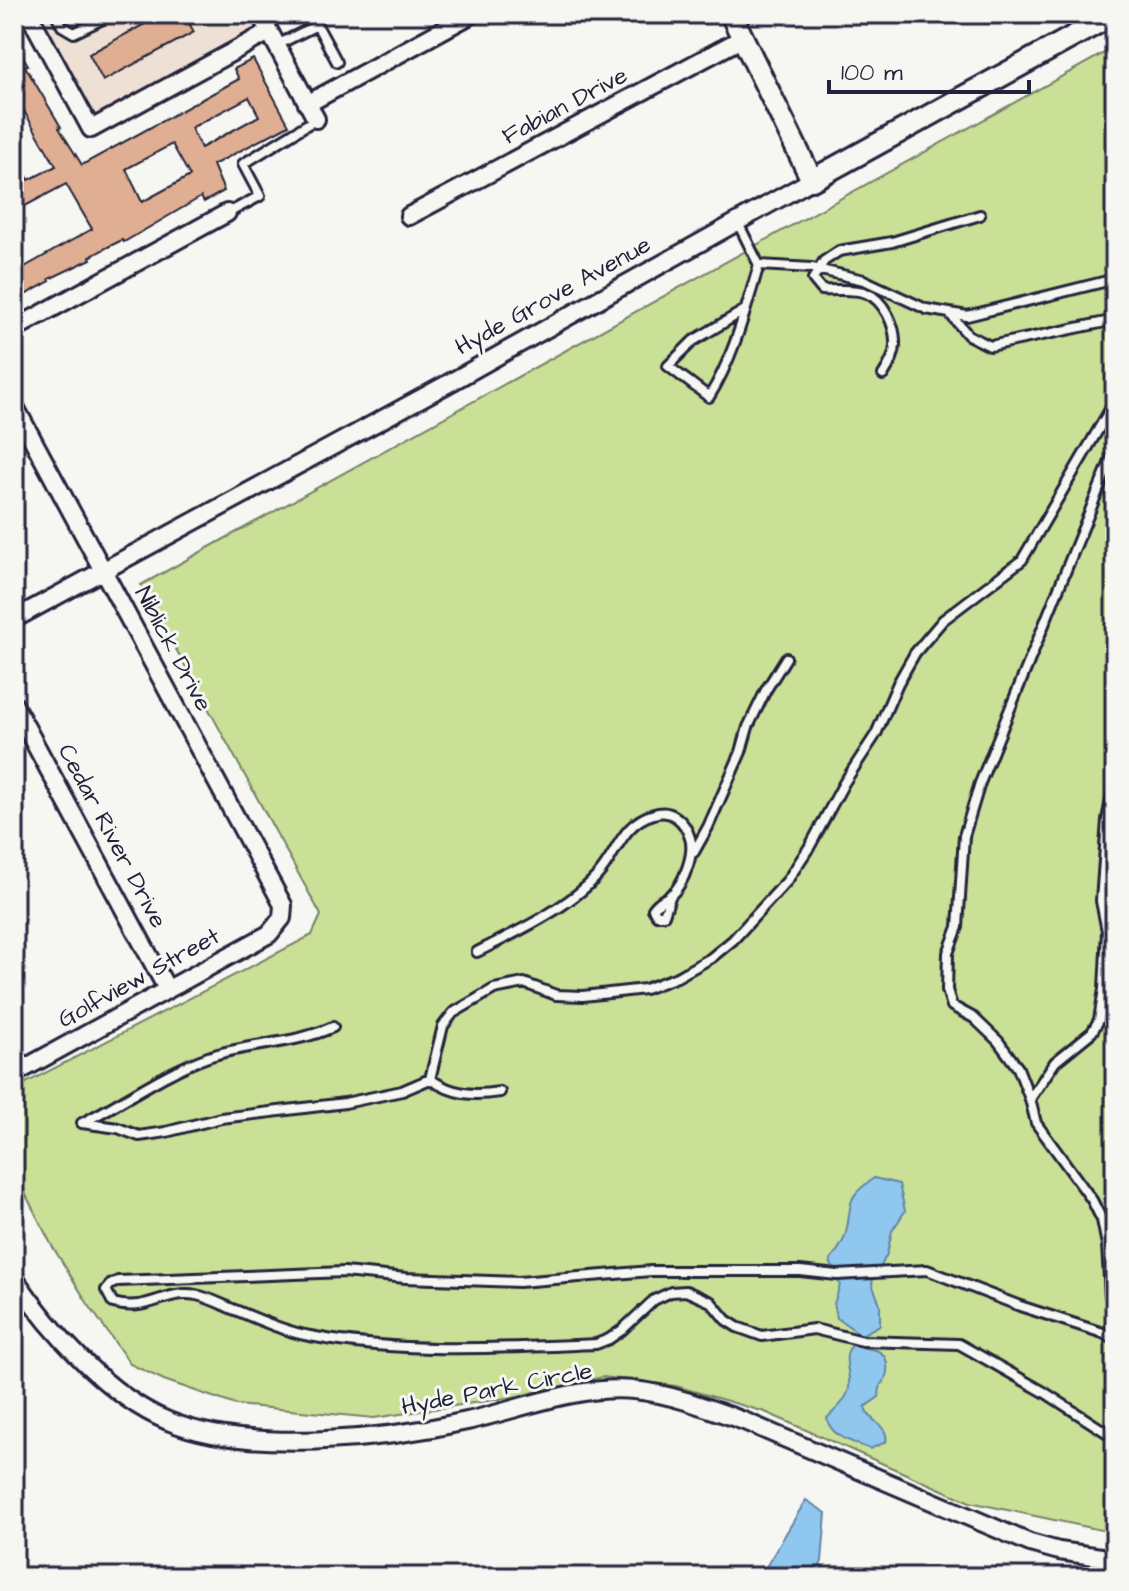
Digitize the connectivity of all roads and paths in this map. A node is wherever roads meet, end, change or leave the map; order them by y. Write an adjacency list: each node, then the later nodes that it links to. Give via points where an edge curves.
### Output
1 (29, 14): 11 (street, via 91,129)
2 (56, 14): 3 (lane, via 74,33)
3 (113, 14)
4 (260, 14): 11 (street)
5 (311, 14): 9 (lane)
6 (472, 14): 13 (street)
7 (731, 14): 10 (street)
8 (1114, 14): 14 (street, Hyde Grove Avenue)
9 (317, 25): 11 (lane); 12 (lane)
10 (743, 38): 14 (street); 17 (street, Fabian Drive)
11 (273, 39): 13 (street)
12 (337, 62)
13 (312, 112): 15 (lane, via 243,164 260,196)
14 (812, 180): 18 (street, Hyde Grove Avenue)
15 (227, 213): 25 (street)
16 (980, 215): 20 (lane, via 892,242 839,251)
17 (409, 216)
18 (738, 223): 19 (lane); 30 (street, Hyde Grove Avenue)
19 (759, 265): 20 (lane); 22 (lane)
20 (819, 270): 23 (lane, via 864,280 926,309); 26 (lane, via 813,279 822,290 863,291 879,300 896,345)
21 (1115, 279): 23 (lane, via 967,316)
22 (745, 310): 22 (lane, via 732,352 709,397 668,366 693,341)
23 (950, 313): 24 (lane, via 968,335 990,346)
24 (1115, 320)
25 (14, 329)
26 (883, 375)
27 (1115, 401): 42 (lane, via 1022,560 943,620 915,653 876,734 810,846 787,881 733,940 677,977 645,989 583,996 556,995 524,983 494,989 453,1013 443,1026)
28 (14, 405): 30 (street, Niblick Drive)
29 (1115, 449): 44 (lane, via 980,783 964,836 958,927 948,953 952,1006 998,1041 1018,1068)
30 (104, 571): 31 (street, Hyde Grove Avenue); 37 (street, Niblick Drive, via 283,905)
31 (14, 619)
32 (786, 658): 35 (lane, via 748,727)
33 (14, 705): 39 (street, Cedar River Drive)
34 (1115, 781): 44 (lane, via 1101,901 1107,931 1099,1020 1055,1062)
35 (692, 856): 36 (lane); 38 (lane, via 688,832 678,818 669,812 654,814 621,837 598,875 581,890)
36 (671, 894)
37 (282, 918): 39 (street, Golfview Street, via 269,934)
38 (477, 952)
39 (167, 989): 41 (street, Golfview Street)
40 (333, 1027): 42 (lane, via 183,1067 82,1123 139,1136 221,1118 345,1103)
41 (14, 1074)
42 (430, 1079): 43 (lane, via 458,1094)
43 (500, 1092)
44 (1030, 1099): 46 (lane, via 1036,1123 1102,1220)
45 (14, 1278): 49 (street, Hyde Park Circle, via 105,1380 154,1414 205,1431 257,1441 391,1434 575,1395 631,1390 744,1421 1030,1543)
46 (1110, 1296)
47 (1115, 1340): 48 (lane, via 927,1270 911,1269 878,1274 651,1271 519,1282 344,1272 118,1281 106,1290 113,1303 125,1307 198,1295 307,1335 352,1342 495,1349 596,1344 622,1330 654,1300 686,1291 711,1302 737,1327 762,1336 806,1329 878,1341 959,1344)
48 (1115, 1438)
49 (1115, 1559)

